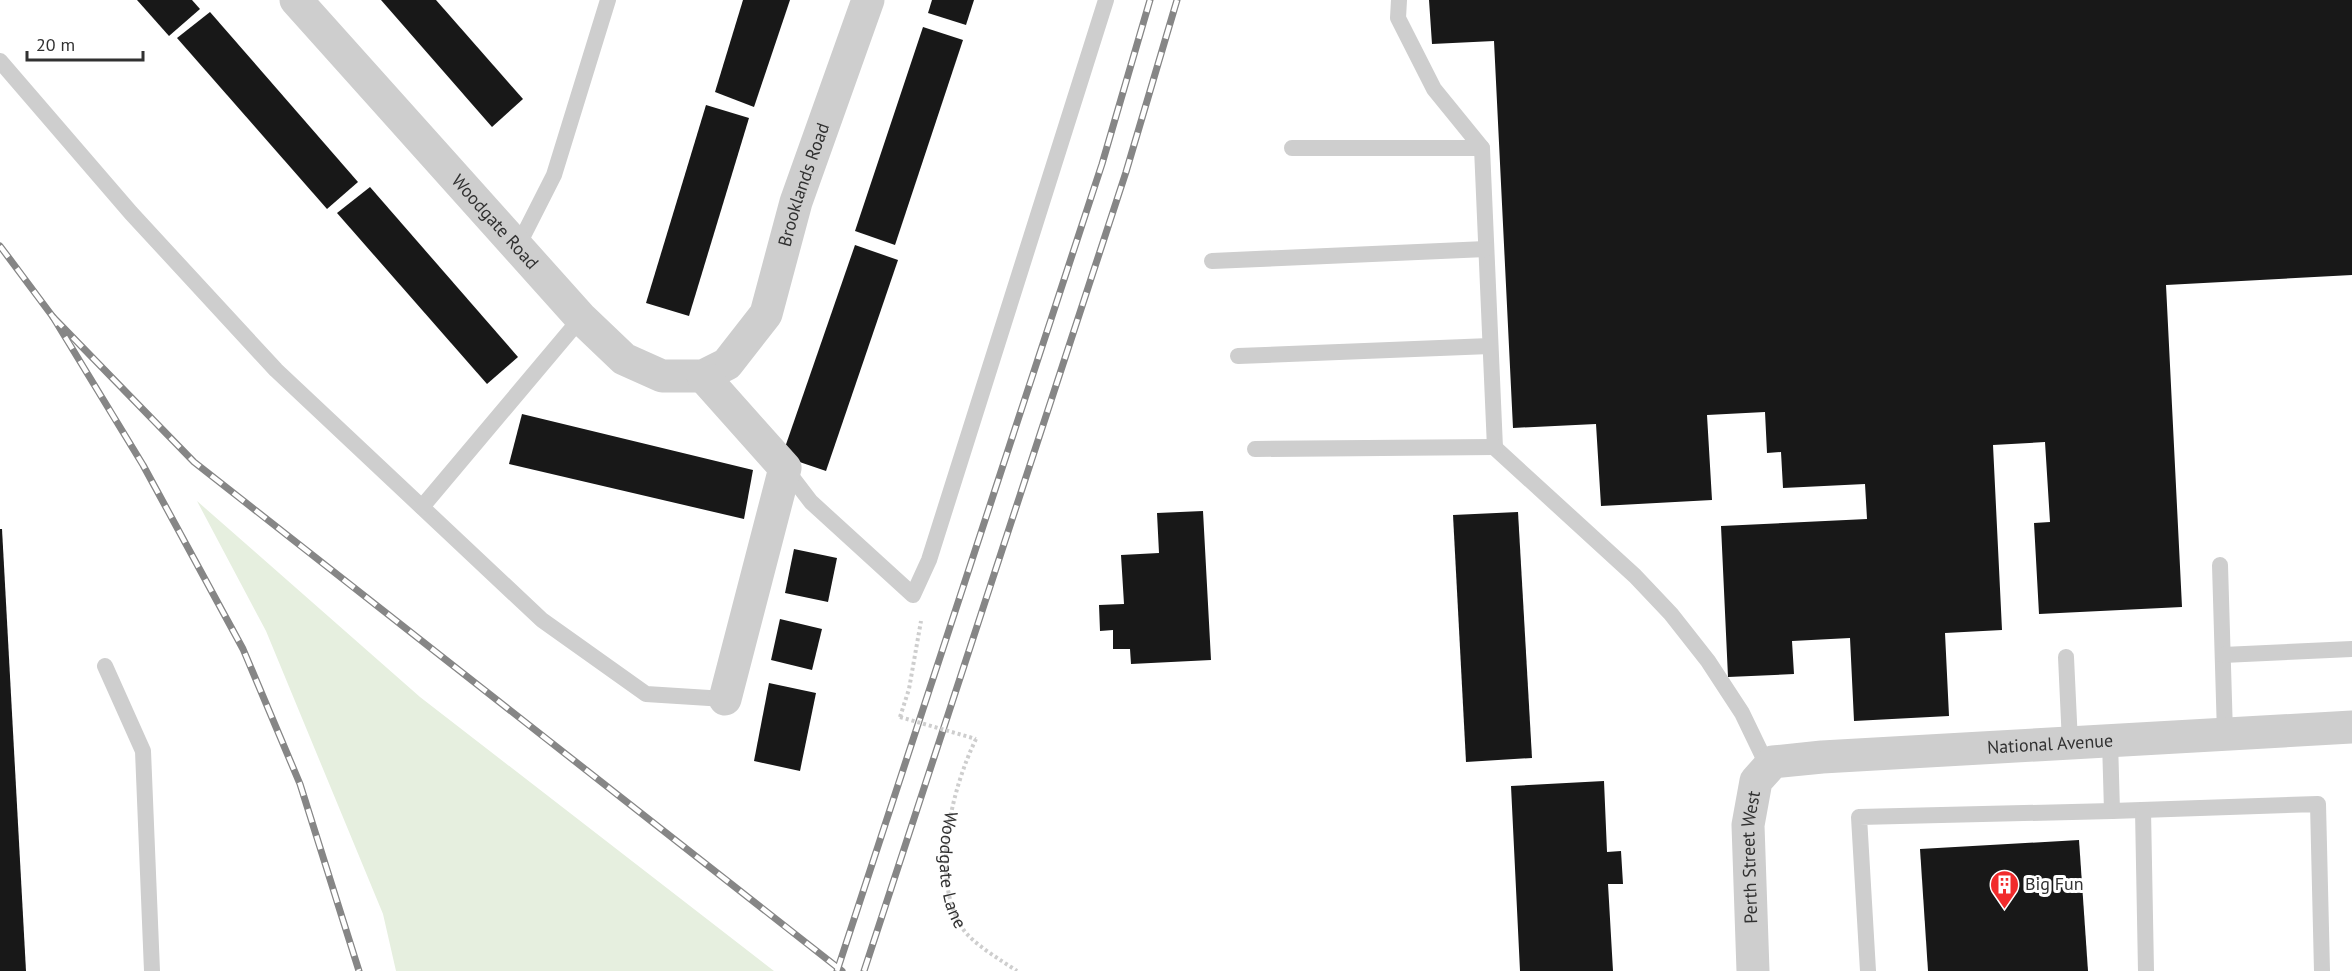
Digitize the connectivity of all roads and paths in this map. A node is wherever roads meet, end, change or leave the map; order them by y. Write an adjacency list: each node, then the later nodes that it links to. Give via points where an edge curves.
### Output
1 (296, 0): 9 (street, Woodgate Road)
2 (608, 0): 9 (lane, via 554,175)
3 (868, 0): 15 (street, Brooklands Road, via 796,202 765,314)
4 (1106, 0): 21 (lane, via 929,560)
5 (1399, 0): 8 (lane, via 1398,18 1434,89)
6 (0, 61): 19 (lane, via 131,213 276,370)
7 (1292, 148): 8 (lane)
8 (1482, 148): 10 (lane)
9 (518, 246): 12 (street, Woodgate Road)
10 (1486, 249): 11 (lane); 13 (lane)
11 (1212, 261)
12 (581, 318): 15 (street, Woodgate Road, via 624,360 662,376); 19 (lane)
13 (1490, 346): 14 (lane); 16 (lane)
14 (1238, 356)
15 (715, 370): 18 (street)
16 (1495, 447): 17 (lane); 31 (lane, via 1671,614 1708,660 1742,713)
17 (1255, 449)
18 (785, 468): 21 (lane, via 811,502); 26 (street)
19 (422, 507): 26 (lane, via 542,620 646,694)
20 (2220, 565): 23 (lane)
21 (913, 595): 35 (path, Woodgate Lane, bridge, via 924,603 909,689 900,717 976,739 966,758 948,819 947,893 963,930)
22 (2352, 649): 23 (lane)
23 (2223, 655): 28 (lane)
24 (2066, 657): 30 (lane)
25 (105, 666): 34 (lane, via 143,751)
26 (726, 699)
27 (2352, 727): 28 (street, National Avenue)
28 (2225, 734): 29 (street, National Avenue)
29 (2110, 741): 30 (street, National Avenue); 33 (lane)
30 (2070, 743): 31 (street, National Avenue, via 1822,756 1773,762)
31 (1762, 774): 36 (street, Perth Street West, via 1748,825)
32 (2143, 810): 33 (lane); 38 (lane); 39 (lane, via 2318,804)
33 (2112, 811): 37 (lane, via 1859,817)
34 (152, 971)
35 (1017, 971)
36 (1753, 971)
37 (1868, 971)
38 (2146, 971)
39 (2322, 971)

